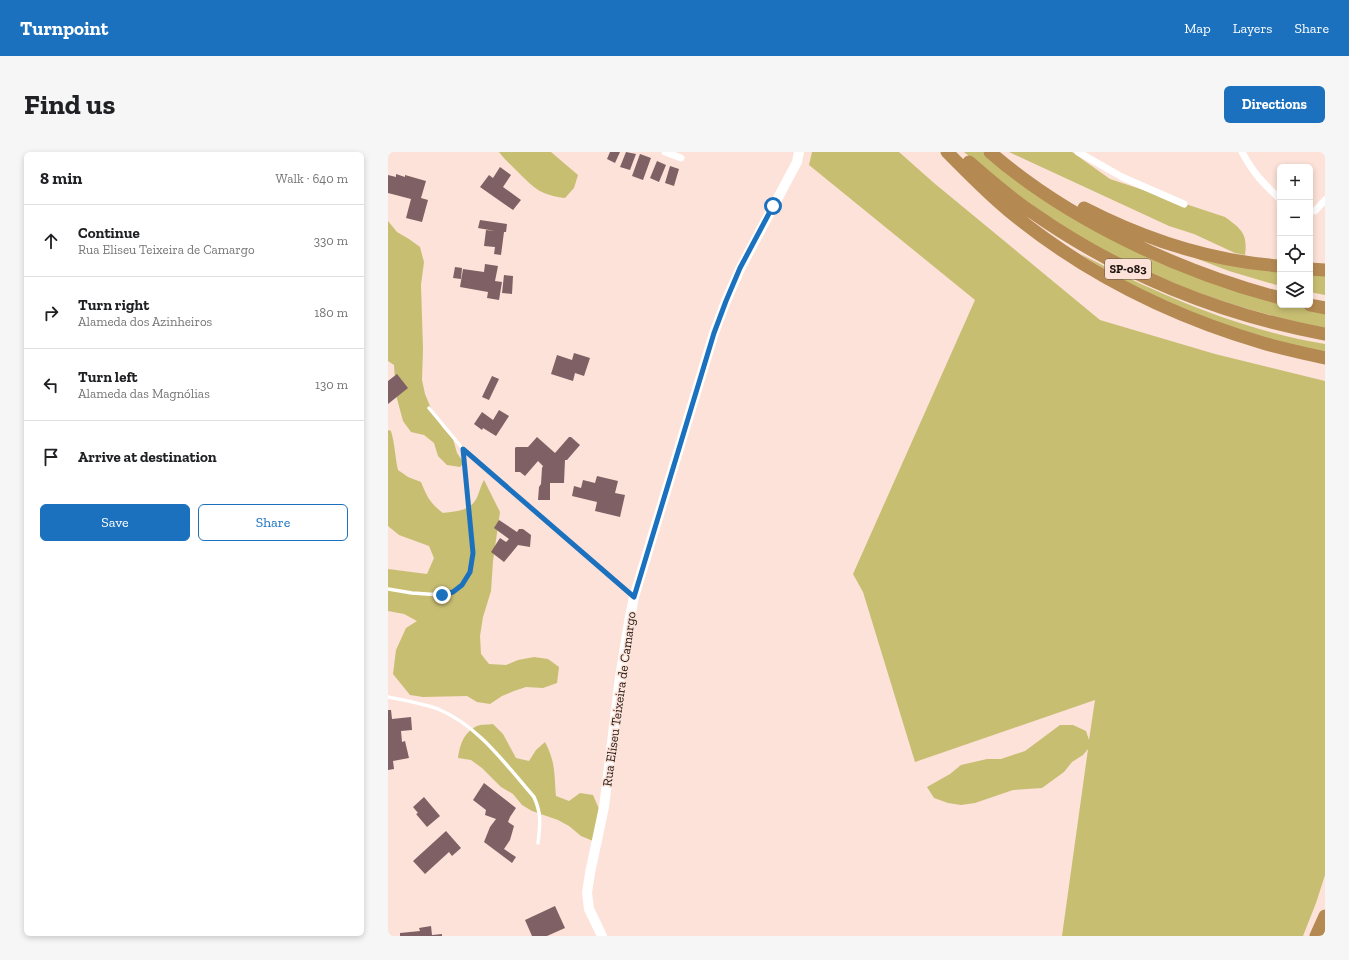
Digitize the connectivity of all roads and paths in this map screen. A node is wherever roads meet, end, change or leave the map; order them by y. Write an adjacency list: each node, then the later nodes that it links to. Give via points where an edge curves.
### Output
1 (666, 152): 9 (street)
2 (799, 152): 25 (street, Rua Eliseu Teixeira de Camargo, via 797,162 740,268 714,333)
3 (947, 152): 21 (highway, via 1028,226 1076,259 1126,288 1150,301 1214,327)
4 (957, 152): 20 (highway, SP-083, via 1033,214 1108,258 1186,295 1214,305 1270,323)
5 (990, 152): 17 (highway, SP-083, via 1055,200 1112,232 1194,270)
6 (995, 152): 14 (highway, via 1072,201 1136,232 1215,257)
7 (1078, 152): 12 (street, via 1122,178)
8 (1242, 152): 10 (street, via 1251,169)
9 (681, 158)
10 (1277, 196)
11 (1325, 200): 13 (street)
12 (1184, 204)
13 (1313, 210)
14 (1277, 266)
15 (1313, 269): 16 (highway)
16 (1325, 270)
17 (1277, 297)
18 (1313, 306): 19 (highway)
19 (1325, 308)
20 (1325, 334)
21 (1325, 358)
22 (429, 408): 23 (lane)
23 (463, 449): 24 (lane, via 473,553 470,572 462,585 453,592 442,595); 25 (lane)
24 (388, 589)
25 (634, 597): 29 (street, Rua Eliseu Teixeira de Camargo, via 620,677 604,807 593,843 587,893 589,909)
26 (388, 697): 27 (lane, via 438,709 480,736 534,797 540,819)
27 (538, 843)
28 (1325, 916): 30 (highway)
29 (602, 936)
30 (1316, 936)

